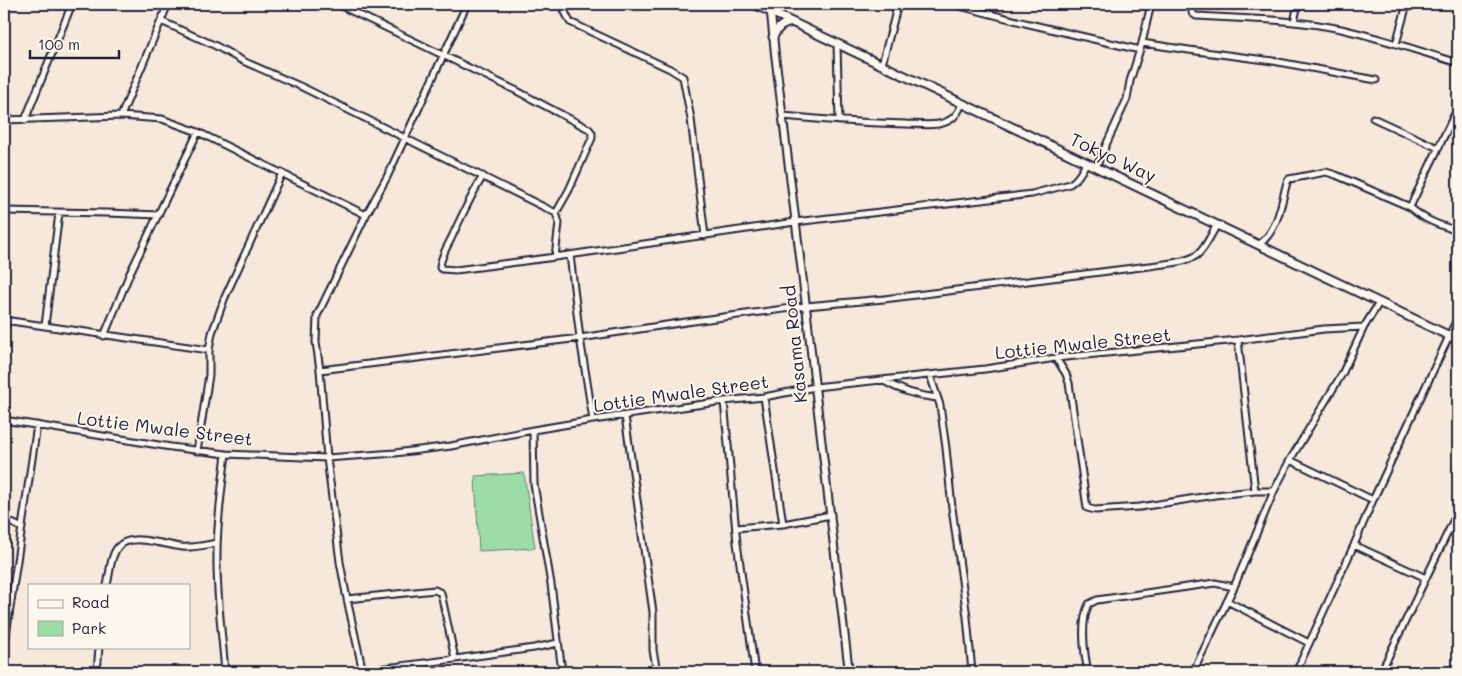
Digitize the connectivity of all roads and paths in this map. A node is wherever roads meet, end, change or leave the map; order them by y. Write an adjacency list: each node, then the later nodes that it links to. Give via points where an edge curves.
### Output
1 (72, 4): 33 (street)
2 (168, 4): 15 (street)
3 (337, 4): 23 (street)
4 (467, 4): 23 (street)
5 (566, 4): 51 (street, via 564,10 570,22 683,77)
6 (754, 4): 14 (main road, Tokyo Way)
7 (770, 4): 14 (street, Kasama Road)
8 (898, 4): 25 (street)
9 (952, 4): 22 (street)
10 (1151, 4): 19 (street)
11 (1192, 4): 17 (street, via 1192,13 1196,16)
12 (1298, 4): 17 (street)
13 (1407, 4): 21 (street)
14 (771, 12): 16 (main road, Tokyo Way); 18 (street, Kasama Road)
15 (161, 22): 29 (street); 36 (street)
16 (792, 22): 18 (main road, via 777,29); 20 (main road, Tokyo Way)
17 (1294, 22): 21 (street, via 1340,29)
18 (773, 37): 30 (street, Kasama Road)
19 (1142, 43): 22 (street); 26 (street, via 1273,61)
20 (837, 44): 25 (main road, Tokyo Way); 34 (street)
21 (1396, 44): 24 (street)
22 (1140, 50): 39 (street, via 1124,108)
23 (443, 56): 36 (street); 44 (street, via 515,90 592,133 569,190)
24 (1458, 63)
25 (882, 64): 27 (main road, Tokyo Way)
26 (1376, 80)
27 (962, 104): 34 (street, via 954,117 934,124); 38 (main road, Tokyo Way)
28 (1458, 107): 37 (street)
29 (121, 116): 33 (street); 35 (street, via 162,120)
30 (783, 116): 34 (street); 48 (street, Kasama Road)
31 (1373, 118): 37 (street)
32 (4, 120): 33 (street)
33 (25, 120)
34 (839, 121)
35 (198, 132): 40 (street); 46 (street)
36 (406, 137): 41 (street); 47 (street)
37 (1438, 148): 42 (street)
38 (1086, 163): 39 (main road, Tokyo Way); 48 (street, via 1082,173 1070,184 1032,194)
39 (1096, 167): 49 (main road, Tokyo Way)
40 (282, 173): 47 (street); 67 (street, via 225,297)
41 (483, 176): 44 (street); 54 (street, via 448,244 440,268 456,270)
42 (1410, 207): 50 (street, via 1439,225); 52 (street, via 1332,173 1293,178 1287,182 1273,228)
43 (4, 211): 45 (street)
44 (556, 212): 54 (street, via 559,223)
45 (59, 213): 46 (street); 59 (street)
46 (159, 215): 62 (street)
47 (366, 215): 69 (street, via 317,316)
48 (795, 222): 51 (street); 56 (street, Kasama Road)
49 (1217, 225): 52 (main road, Tokyo Way); 56 (street, via 1198,254 1189,260 884,300)
50 (1458, 231)
51 (705, 236): 53 (street)
52 (1258, 245): 55 (main road, Tokyo Way)
53 (570, 255): 54 (street); 64 (street)
54 (555, 258)
55 (1379, 303): 60 (street); 63 (main road, Tokyo Way)
56 (806, 306): 64 (street); 72 (street, Kasama Road)
57 (1458, 317): 63 (street)
58 (5, 320): 59 (street); 61 (street)
59 (45, 326): 62 (street)
60 (1364, 327): 65 (street, Lottie Mwale Street); 84 (street, via 1342,374)
61 (4, 331)
62 (104, 336): 67 (street)
63 (1450, 337): 66 (main road, Tokyo Way); 87 (street)
64 (580, 338): 69 (street); 78 (street)
65 (1238, 340): 68 (street, Lottie Mwale Street); 85 (street)
66 (1458, 340)
67 (209, 350): 81 (street)
68 (1056, 358): 70 (street, Lottie Mwale Street); 85 (street, via 1069,383 1087,508 1140,507)
69 (320, 370): 83 (street)
70 (930, 375): 71 (street, Lottie Mwale Street); 74 (street)
71 (881, 380): 72 (street, Lottie Mwale Street); 74 (street, via 922,397)
72 (814, 388): 73 (street, Lottie Mwale Street); 89 (street, Kasama Road)
73 (764, 397): 75 (street, Lottie Mwale Street); 91 (street)
74 (937, 398): 119 (street, via 946,448)
75 (724, 401): 76 (street, Lottie Mwale Street); 94 (street)
76 (625, 416): 78 (street, Lottie Mwale Street); 116 (street, via 654,612)
77 (4, 420): 79 (street, Lottie Mwale Street)
78 (593, 420): 80 (street, Lottie Mwale Street)
79 (37, 425): 81 (street, Lottie Mwale Street); 93 (street)
80 (533, 430): 83 (street, Lottie Mwale Street, via 451,446); 103 (street, via 534,484)
81 (197, 451): 82 (street, Lottie Mwale Street)
82 (226, 454): 83 (street, Lottie Mwale Street); 96 (street)
83 (327, 458): 101 (street)
84 (1290, 460): 86 (street); 87 (street)
85 (1255, 491): 86 (street)
86 (1274, 491): 100 (street)
87 (1373, 500): 97 (street)
88 (1458, 511): 92 (street)
89 (831, 514): 91 (street); 118 (street, Kasama Road)
90 (4, 519): 93 (street)
91 (783, 524): 94 (street)
92 (1452, 524): 95 (street); 98 (street)
93 (22, 528): 106 (street)
94 (736, 528): 117 (street)
95 (1458, 528)
96 (217, 543): 99 (street, via 183,547 129,540 116,548); 111 (street)
97 (1354, 545): 98 (street); 104 (street)
98 (1426, 578): 108 (street)
99 (107, 584)
100 (1234, 587): 102 (street); 120 (street, via 1215,582 1097,600 1089,604 1084,634)
101 (347, 599): 107 (street, via 435,590 441,593); 114 (street)
102 (1227, 602): 104 (street); 121 (street)
103 (558, 643): 107 (street); 115 (street)
104 (1309, 643): 122 (street)
105 (99, 648): 109 (street)
106 (4, 649)
107 (455, 659): 114 (street)
108 (1382, 670): 123 (street)
109 (97, 672)
110 (219, 672): 111 (street)
111 (225, 672): 112 (street)
112 (282, 672)
113 (320, 672): 114 (street)
114 (363, 672)
115 (562, 672)
116 (657, 672)
117 (755, 672)
118 (849, 672)
119 (972, 672)
120 (1088, 672)
121 (1193, 672)
122 (1296, 672)
123 (1393, 672)

